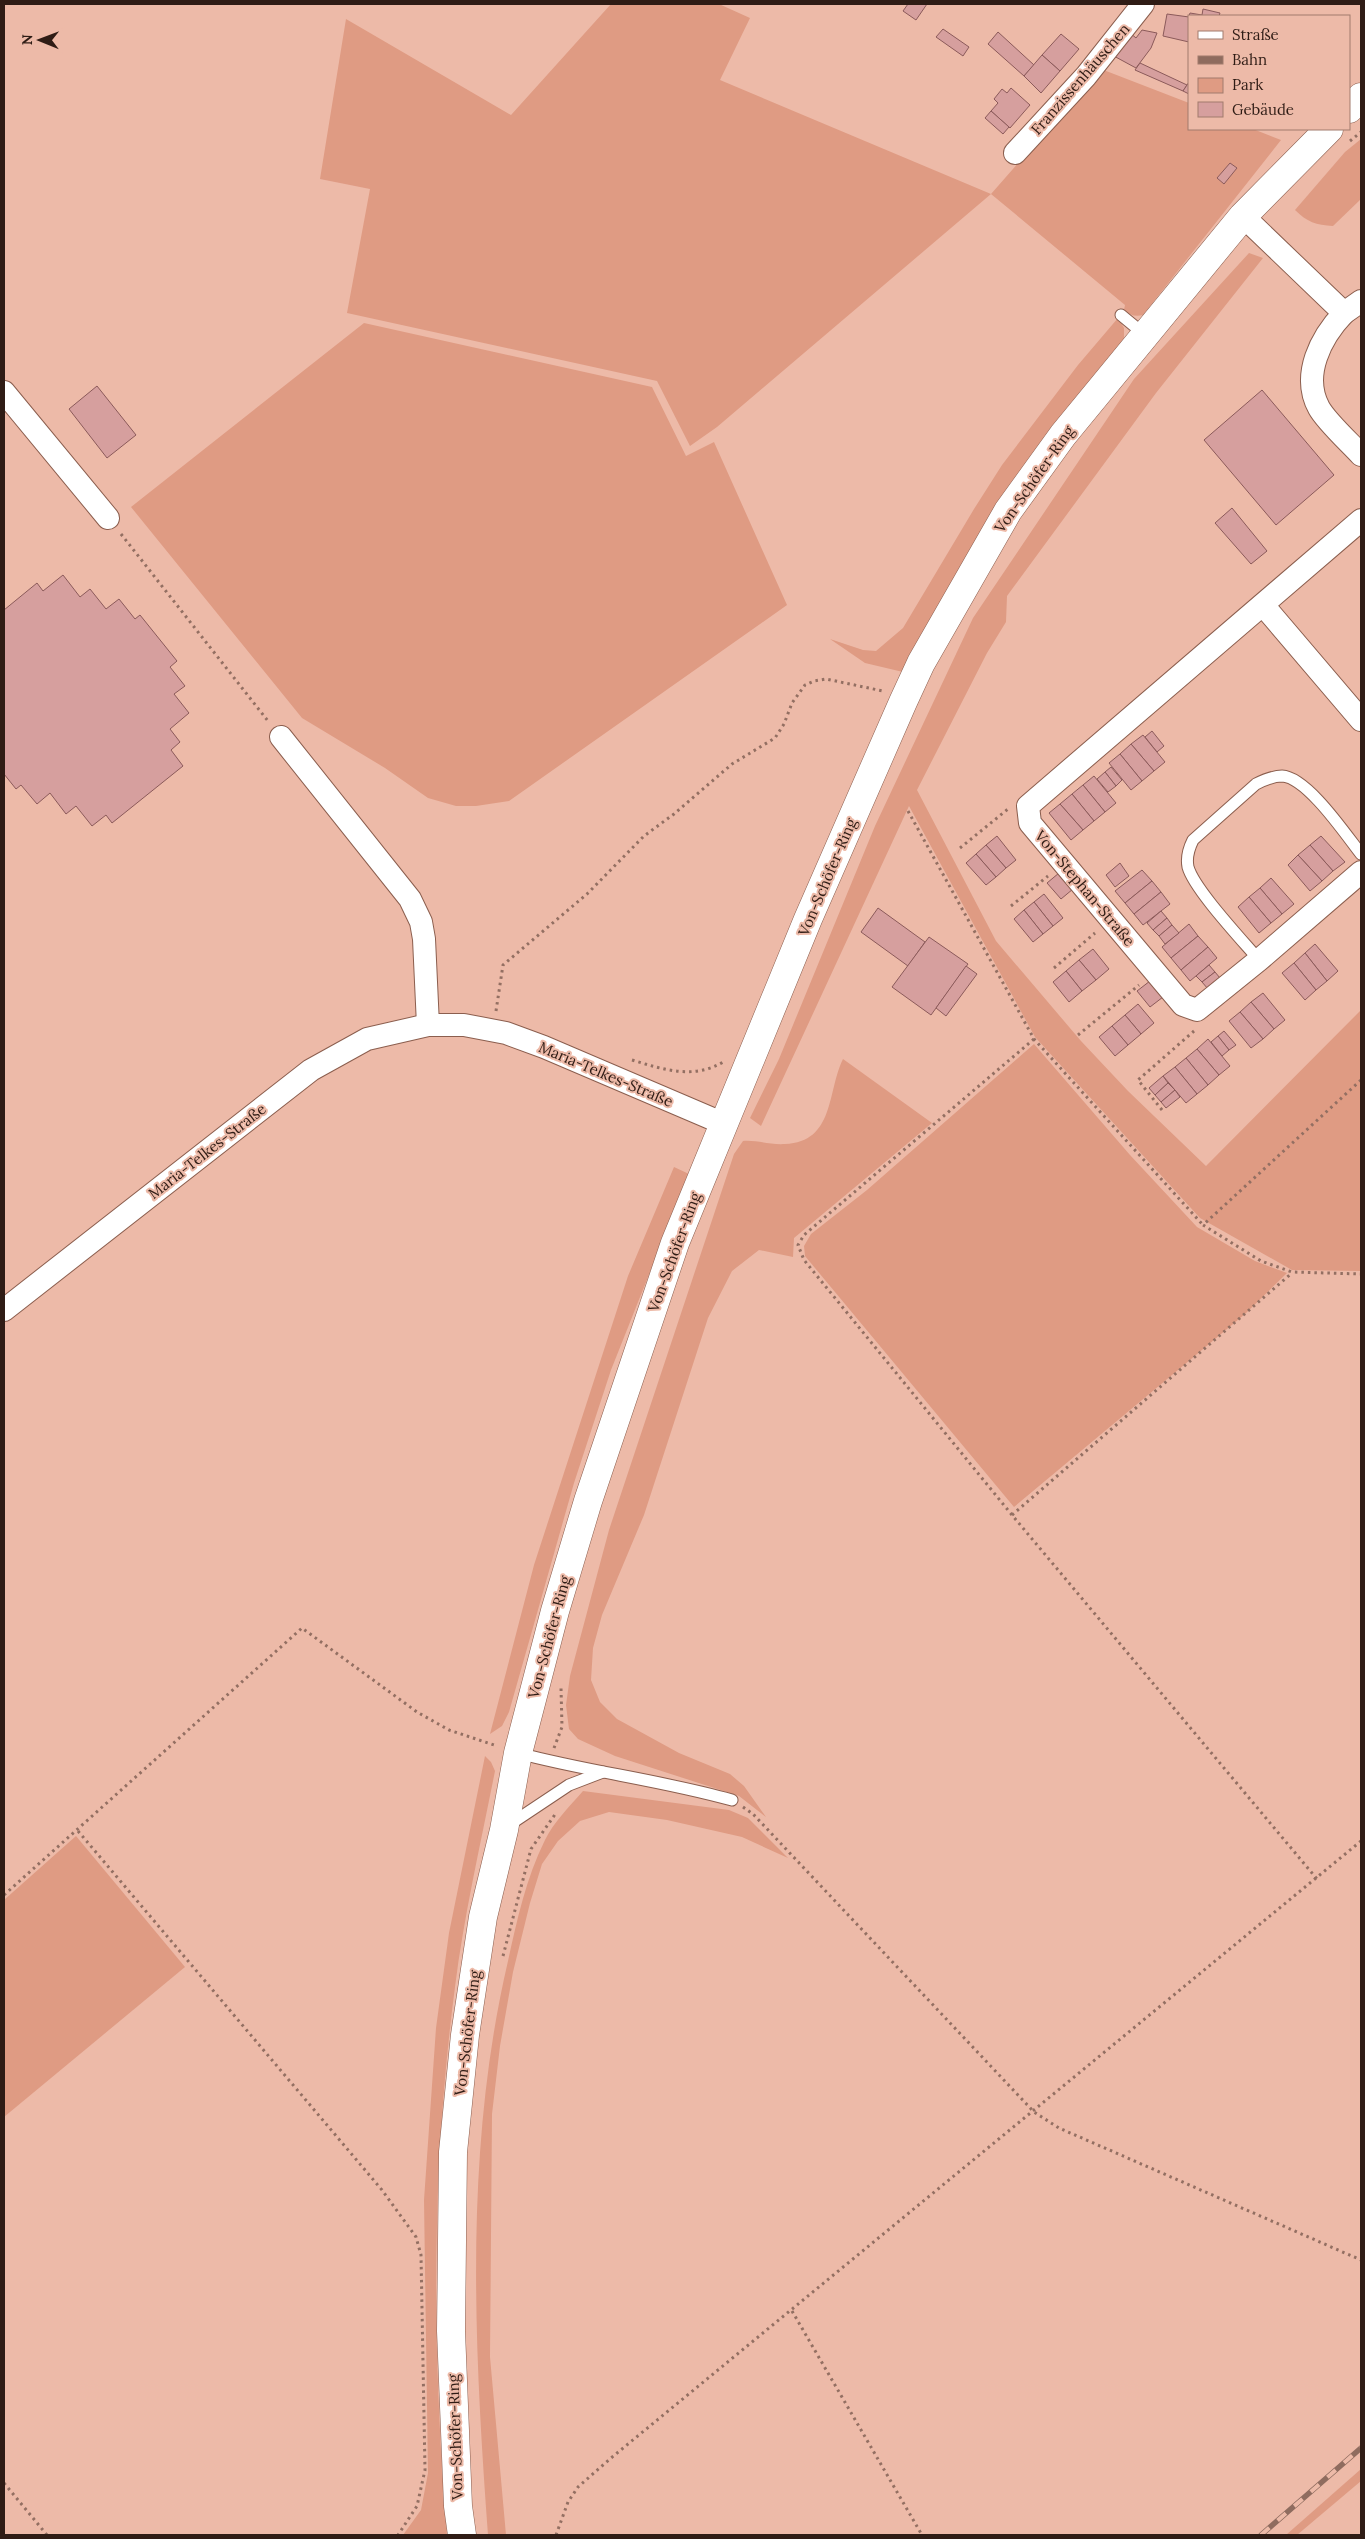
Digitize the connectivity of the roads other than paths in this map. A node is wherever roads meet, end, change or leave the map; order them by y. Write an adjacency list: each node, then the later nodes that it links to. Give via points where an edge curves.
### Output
1 (1143, 4): 5 (street, Franzissenhäuschen, via 1098,62)
2 (1361, 97): 3 (main road)
3 (1350, 108)
4 (1338, 136): 6 (main road, Von-Schöfer-Ring)
5 (1015, 153)
6 (1243, 216): 7 (street); 9 (main road, Von-Schöfer-Ring)
7 (1353, 307): 11 (street, via 1330,328 1318,350 1312,379 1319,408)
8 (1120, 315): 9 (lane)
9 (1144, 334): 21 (main road, Von-Schöfer-Ring, via 1008,510 921,664)
10 (4, 392): 12 (street)
11 (1361, 455)
12 (108, 518)
13 (1361, 520): 14 (street)
14 (1263, 604): 15 (street); 19 (street, Von-Stephan-Straße, via 1028,806 1030,823 1183,1005 1197,1010)
15 (1361, 720)
16 (281, 737): 20 (street, via 410,899 421,922 424,939)
17 (1361, 854): 19 (lane, via 1318,799 1302,784 1284,776 1256,784 1192,840 1188,866 1194,881)
18 (1361, 872): 19 (street)
19 (1259, 960)
20 (428, 1025): 21 (street, Maria-Telkes-Straße, via 464,1025 506,1034); 22 (street, Maria-Telkes-Straße, via 367,1039 311,1070)
21 (722, 1123): 23 (main road, Von-Schöfer-Ring, via 675,1243 588,1501)
22 (4, 1310)
23 (518, 1753): 24 (lane); 26 (main road, Von-Schöfer-Ring)
24 (604, 1772): 25 (lane); 26 (lane, via 569,1785)
25 (732, 1800)
26 (504, 1830): 27 (main road, Von-Schöfer-Ring, via 483,1918 465,2036 453,2152 451,2331)
27 (462, 2535)

